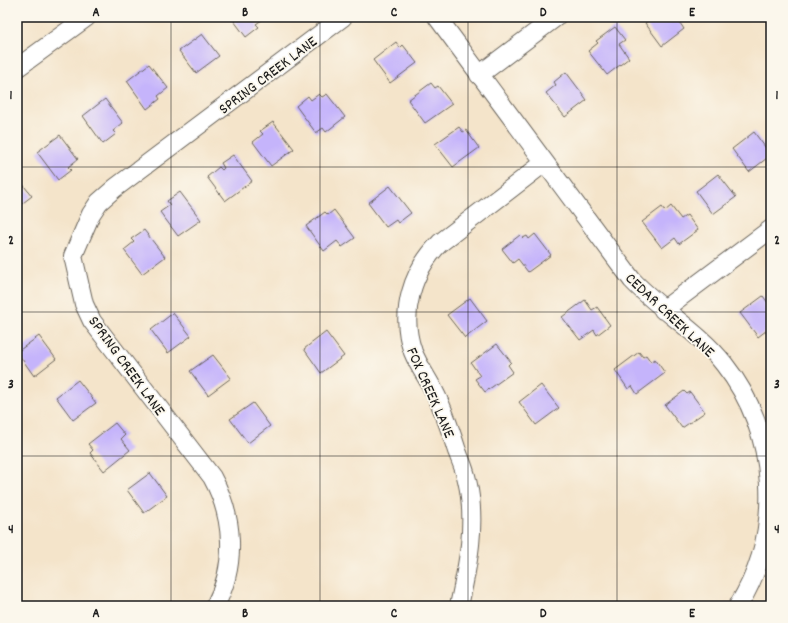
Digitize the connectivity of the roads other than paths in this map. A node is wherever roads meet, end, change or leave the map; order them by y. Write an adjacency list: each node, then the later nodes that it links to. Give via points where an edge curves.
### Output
1 (87, 17): 5 (street)
2 (343, 17): 11 (street, SPRING CREEK LANE, via 99,202 91,214 73,256 84,304 92,320 212,477 223,498 230,530 231,551 225,584)
3 (437, 17): 6 (street, CEDAR CREEK LANE)
4 (556, 17): 6 (street)
5 (17, 68)
6 (479, 75): 7 (street, CEDAR CREEK LANE)
7 (544, 163): 9 (street, CEDAR CREEK LANE, via 632,280); 12 (street, FOX CREEK LANE, via 429,254 421,265 408,302 407,323 414,353 440,403 467,480 471,509 471,544)
8 (771, 229): 9 (street)
9 (663, 310): 10 (street, CEDAR CREEK LANE, via 708,347 723,363 749,404 758,425 768,462)
10 (770, 509): 13 (street, CEDAR CREEK LANE, via 758,564)
11 (215, 606)
12 (459, 606)
13 (738, 606)

